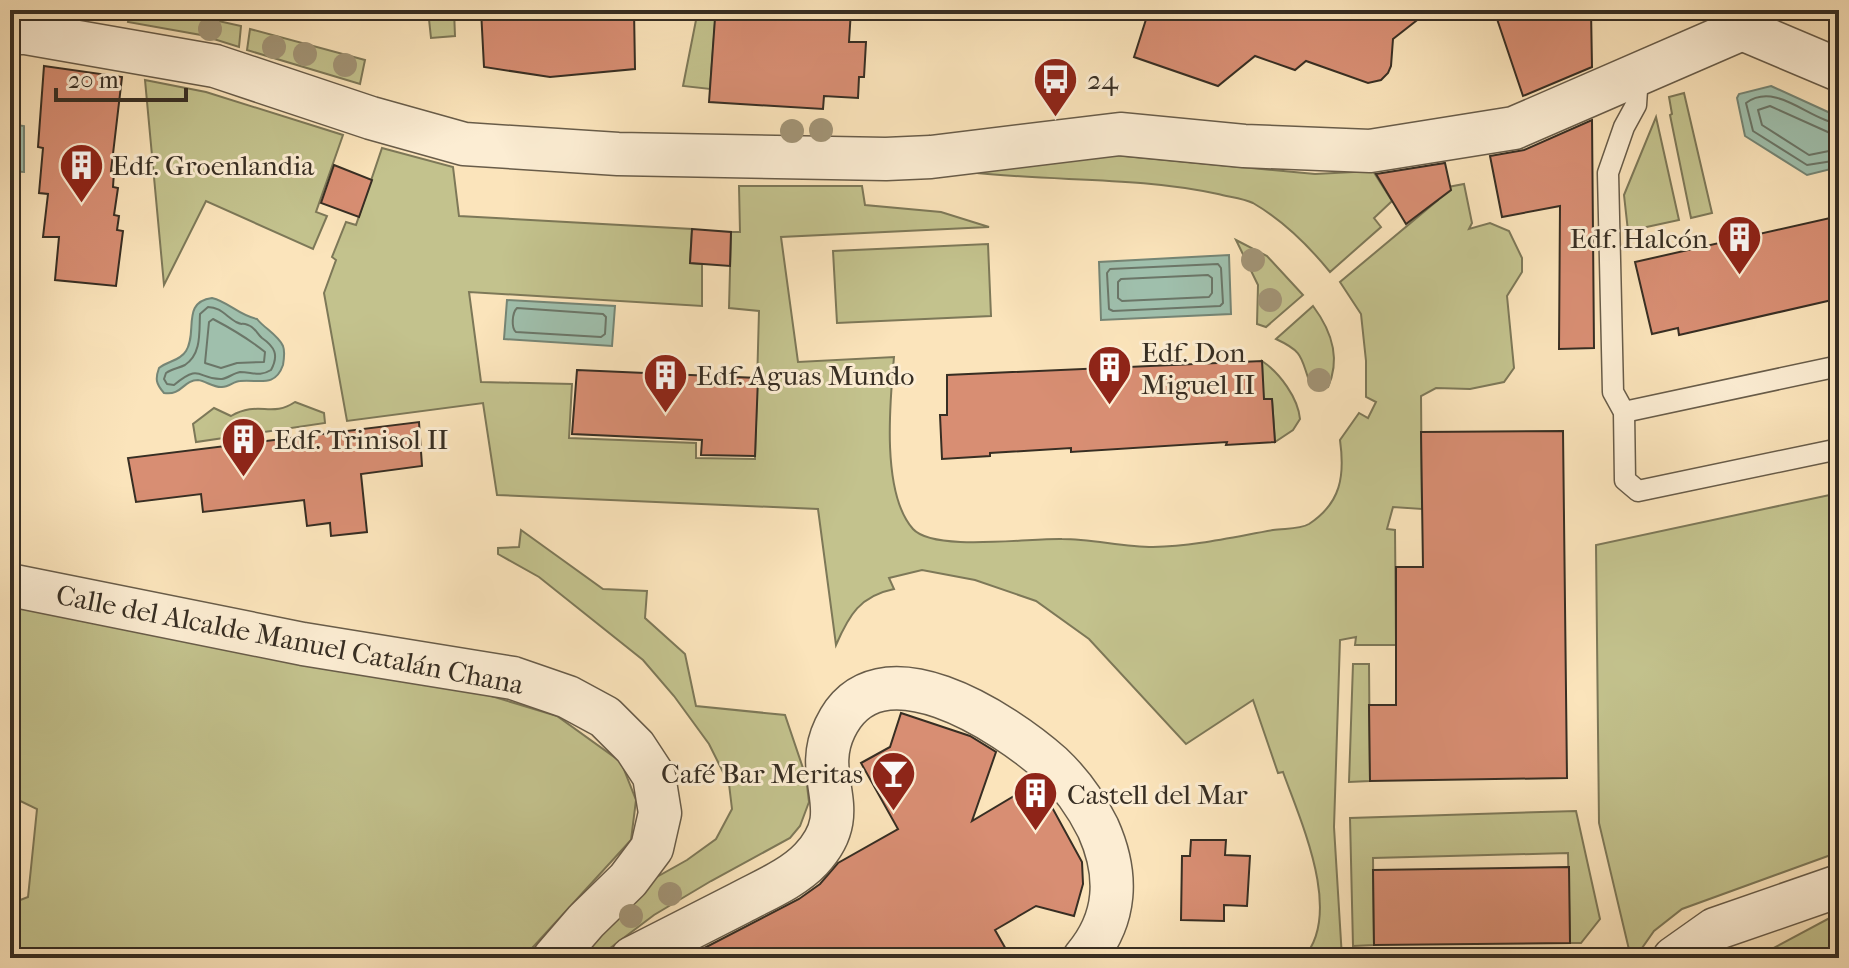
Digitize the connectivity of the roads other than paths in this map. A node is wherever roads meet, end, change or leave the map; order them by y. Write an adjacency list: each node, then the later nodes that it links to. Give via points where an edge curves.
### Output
1 (1747, 19): 3 (street); 4 (street)
2 (10, 33): 4 (street, via 215,66 464,144 757,158 931,157 1120,134 1370,151 1514,128)
3 (1839, 70)
4 (1638, 75): 6 (lane, via 1636,105 1608,173 1613,392)
5 (1839, 366): 6 (lane)
6 (1624, 412): 7 (lane, via 1625,480 1638,491)
7 (1839, 449)
8 (10, 585): 10 (street, Calle del Alcalde Manuel Catalán Chana, via 303,644 513,678 605,717 654,776 660,813 652,848)
9 (1839, 886): 13 (street, via 1715,929)
10 (554, 958)
11 (632, 958): 12 (street, via 787,878 811,860 830,833 834,813 827,758 835,728 865,695 891,688 962,703 1053,766 1081,800 1109,862 1113,901)
12 (1084, 958)
13 (1674, 958)

